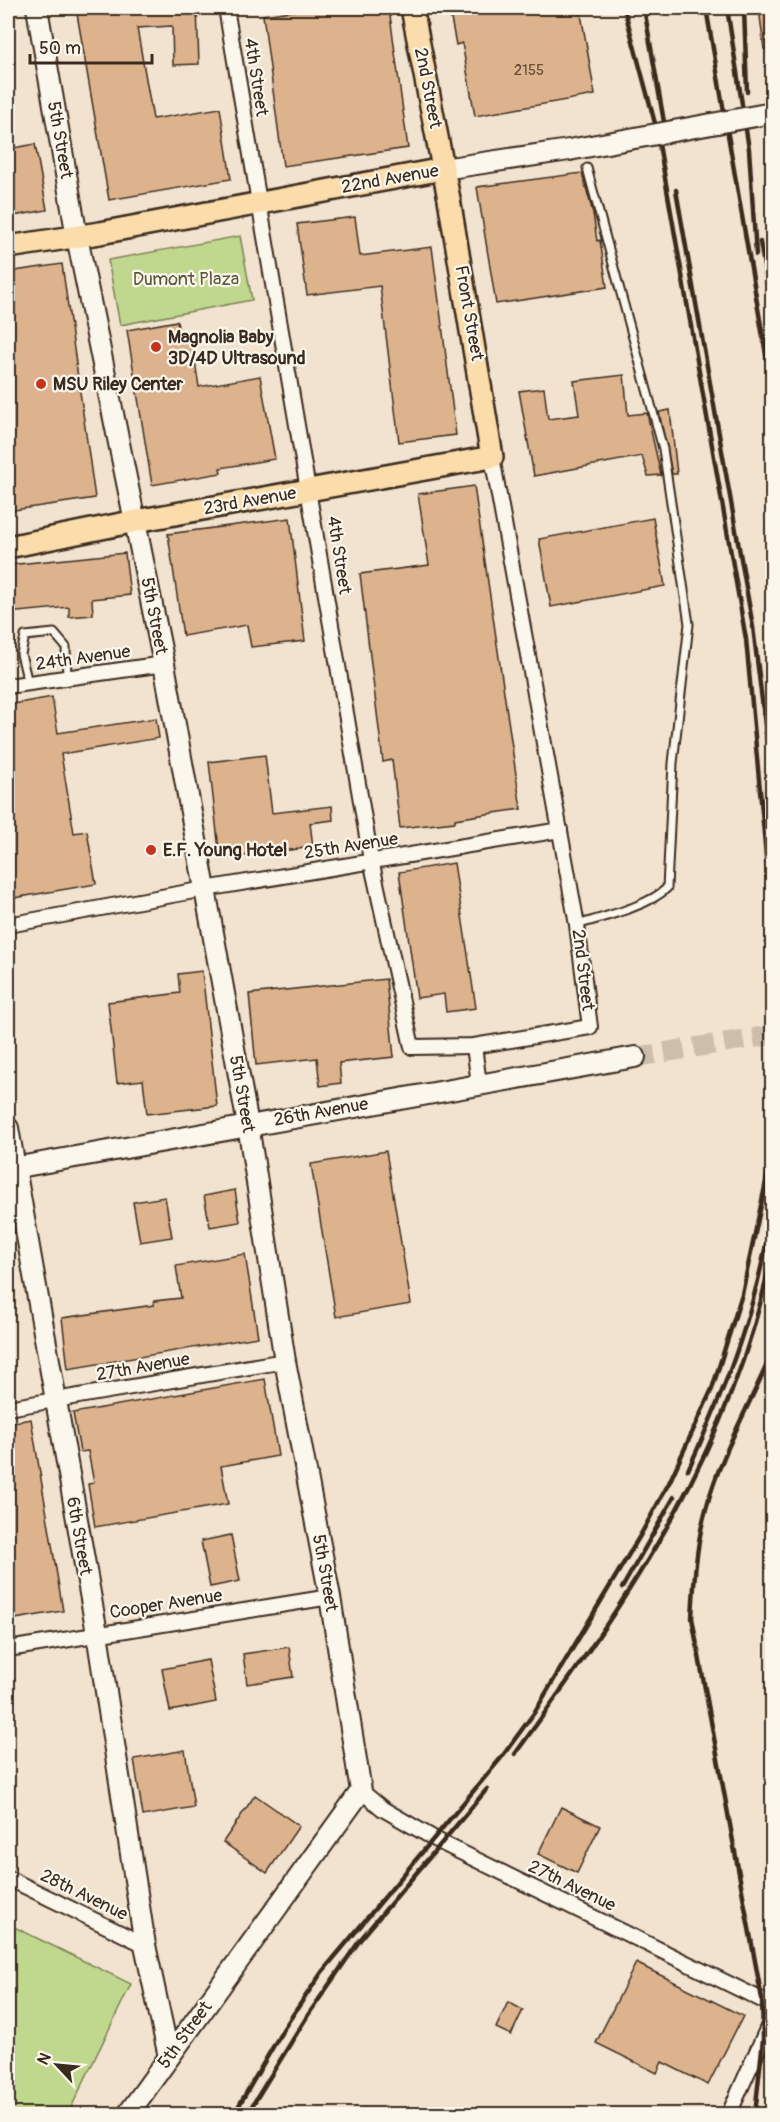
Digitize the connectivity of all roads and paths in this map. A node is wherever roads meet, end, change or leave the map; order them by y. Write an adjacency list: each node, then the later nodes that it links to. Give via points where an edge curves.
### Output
1 (37, 8): 8 (street, 5th Street)
2 (226, 8): 7 (street, 4th Street)
3 (412, 8): 6 (main road, 2nd Street)
4 (772, 113): 6 (street, 22nd Avenue, bridge)
5 (587, 168): 22 (lane, via 663,449 689,624 673,764 667,888 625,909)
6 (443, 169): 7 (main road, 22nd Avenue); 10 (main road, Front Street)
7 (259, 204): 8 (main road, 22nd Avenue); 11 (street, 4th Street)
8 (77, 237): 9 (main road, 22nd Avenue); 12 (street, 5th Street)
9 (8, 247)
10 (492, 457): 11 (main road, 23rd Avenue); 18 (street, 2nd Street)
11 (310, 491): 12 (main road, 23rd Avenue); 19 (street, 4th Street)
12 (136, 521): 13 (main road, 23rd Avenue); 14 (street, 5th Street)
13 (8, 547)
14 (164, 664): 15 (street, 24th Avenue); 20 (street, 5th Street)
15 (67, 678): 16 (street, 24th Avenue); 16 (lane, via 66,647 54,633 25,636 21,654)
16 (28, 684): 17 (street, 24th Avenue)
17 (8, 686)
18 (560, 830): 19 (street, 25th Avenue); 22 (street, 2nd Street)
19 (371, 860): 20 (street, 25th Avenue); 23 (street, 4th Street, via 412,1047)
20 (205, 889): 21 (street, 25th Avenue); 26 (street, 5th Street)
21 (8, 925)
22 (578, 925): 23 (street, 2nd Street, via 590,1027)
23 (474, 1046): 25 (street)
24 (635, 1057): 25 (street, 26th Avenue)
25 (479, 1084): 26 (street, 26th Avenue)
26 (248, 1125): 28 (street, 26th Avenue); 29 (street, 5th Street)
27 (8, 1128): 28 (street, 6th Street)
28 (11, 1169): 30 (street, 6th Street)
29 (285, 1361): 30 (street, 27th Avenue); 32 (street, 5th Street)
30 (54, 1400): 31 (street, 27th Avenue); 33 (street, 6th Street)
31 (8, 1408)
32 (330, 1597): 33 (street, Cooper Avenue); 35 (street, 5th Street)
33 (97, 1634): 34 (street, Cooper Avenue); 37 (street, 6th Street)
34 (8, 1649)
35 (361, 1791): 38 (street, 27th Avenue, via 442,1843); 40 (street, 5th Street)
36 (8, 1878): 37 (street, 28th Avenue)
37 (145, 1945): 40 (street, 6th Street)
38 (772, 2005)
39 (772, 2018): 42 (street)
40 (168, 2057): 41 (street, 5th Street)
41 (128, 2115)
42 (729, 2115)

